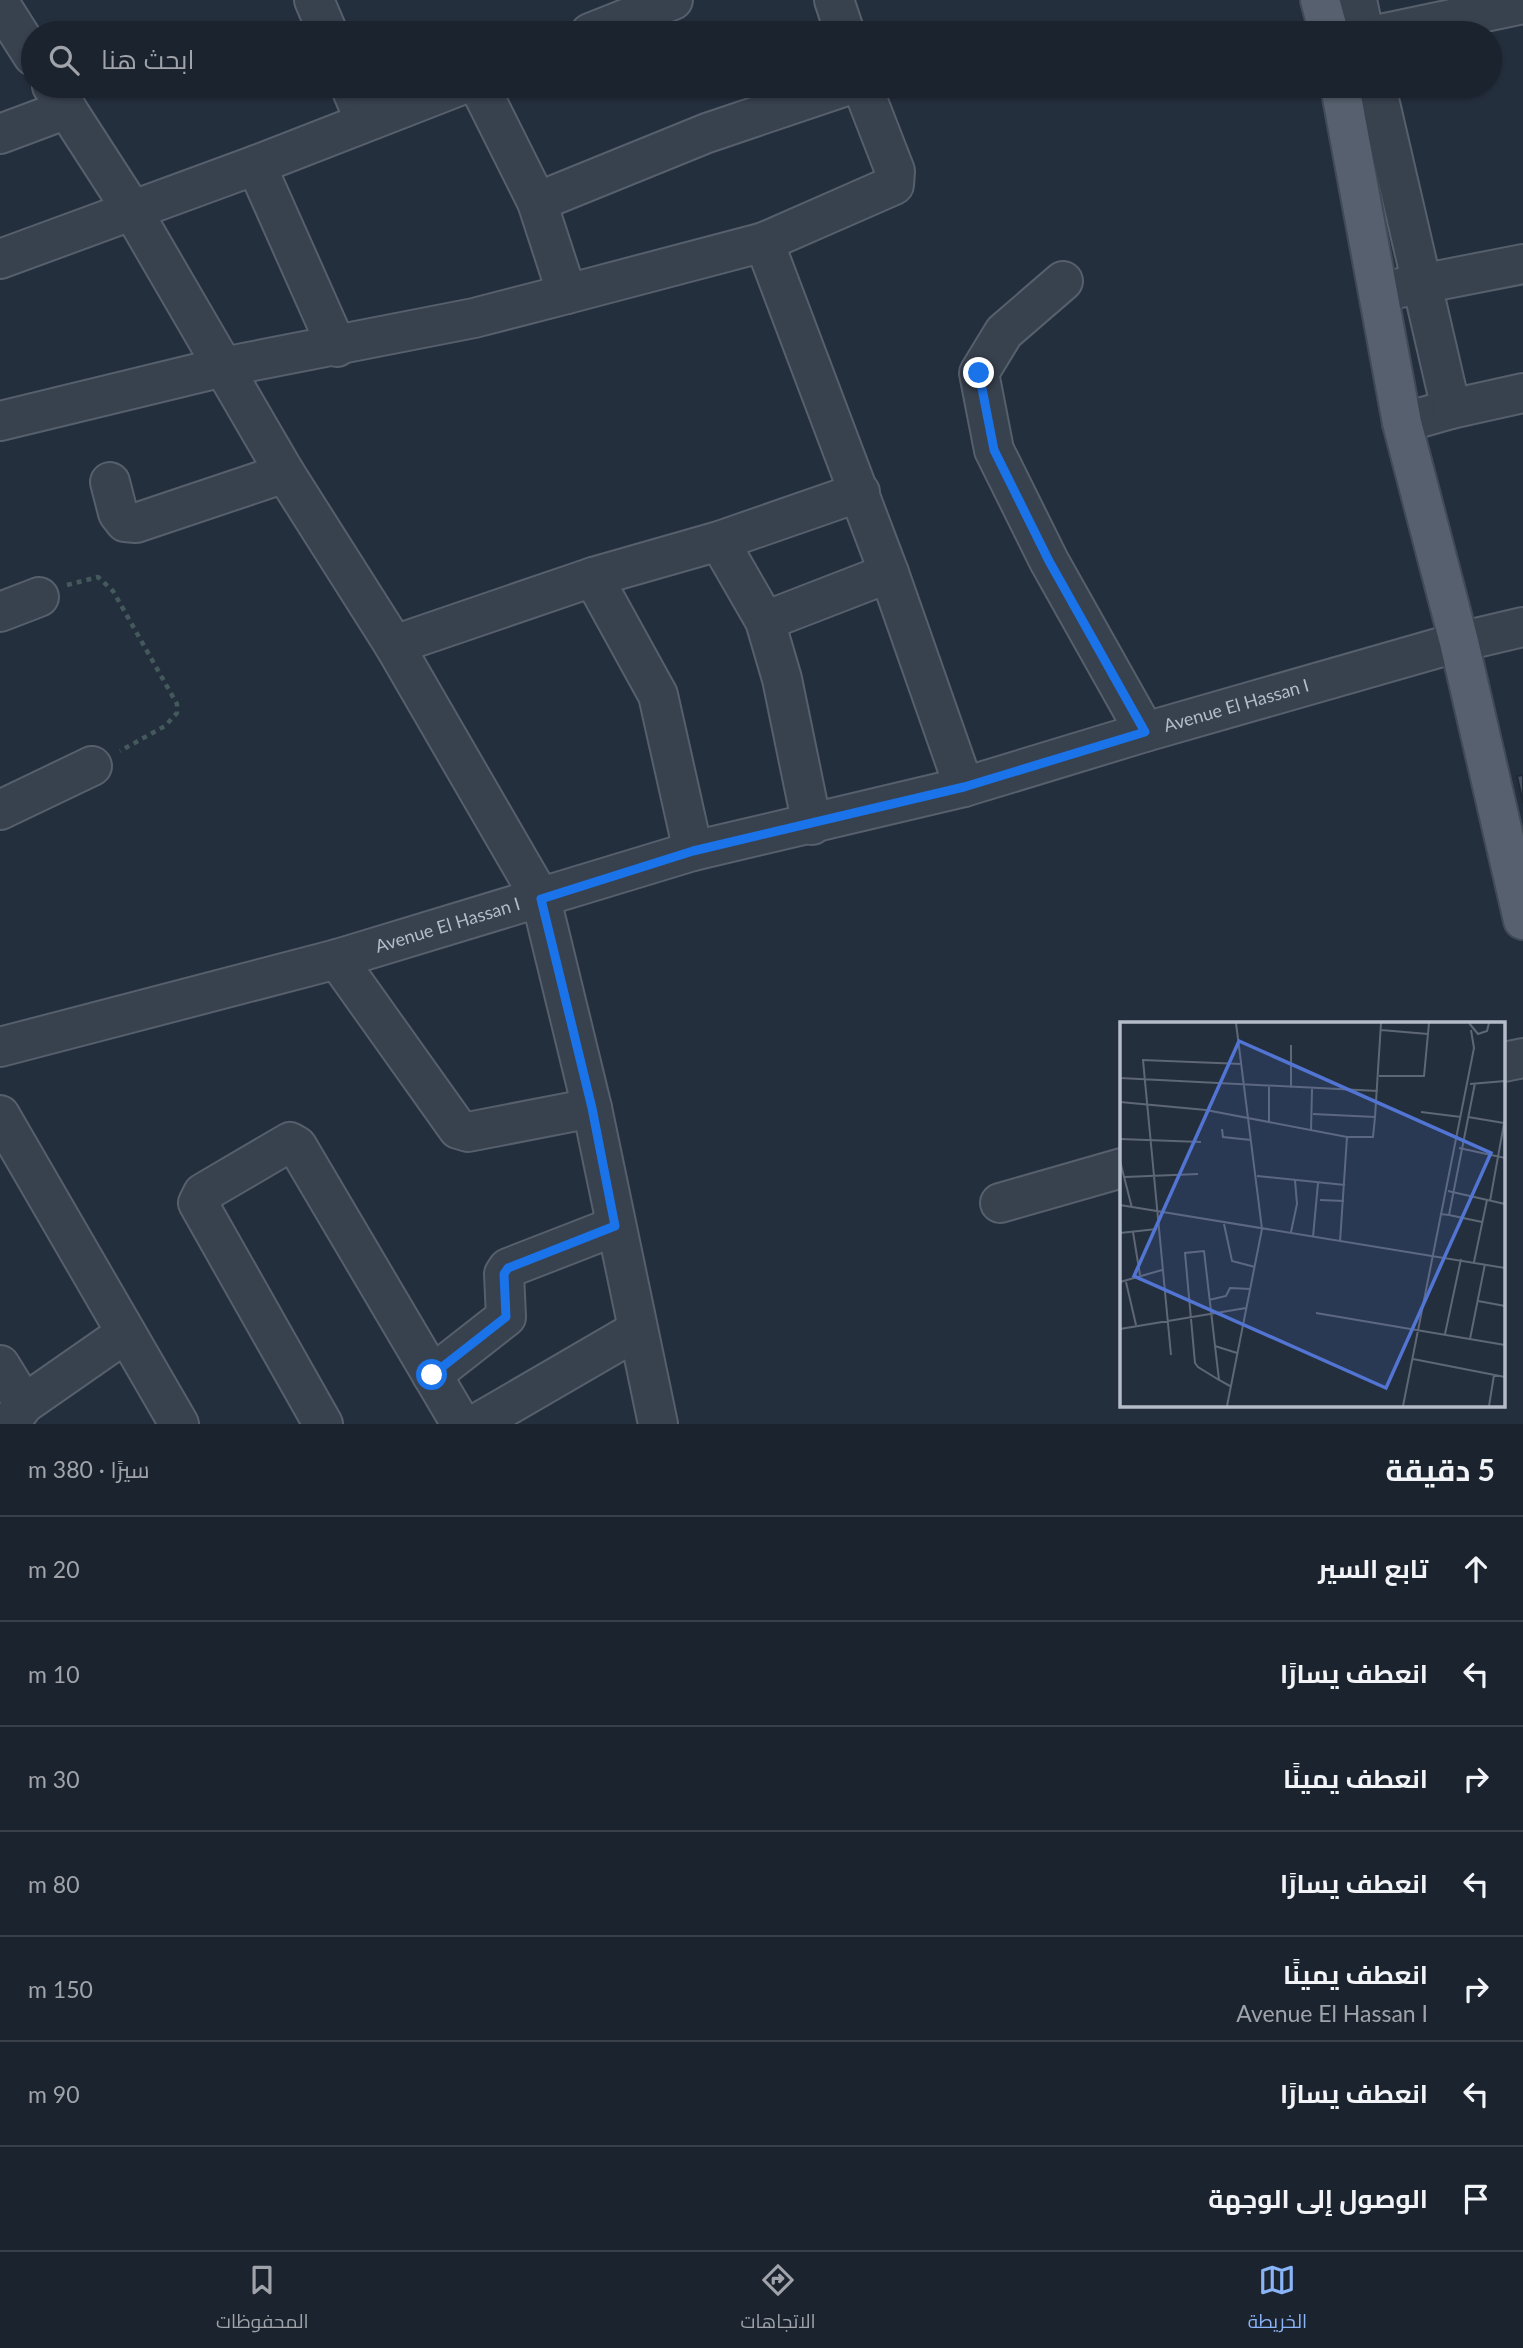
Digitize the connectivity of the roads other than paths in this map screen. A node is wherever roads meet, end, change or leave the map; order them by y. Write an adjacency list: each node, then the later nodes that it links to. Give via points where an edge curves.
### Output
1 (314, 0): 8 (street)
2 (673, 0): 9 (street)
3 (834, 0): 10 (street)
4 (1321, 0): 11 (main road)
5 (1357, 0): 12 (street)
6 (0, 4): 14 (street)
7 (1523, 4): 13 (street)
8 (323, 21)
9 (620, 21)
10 (841, 21)
11 (1326, 21)
12 (1361, 21)
13 (1442, 21)
14 (21, 37)
15 (57, 98): 25 (street)
16 (60, 98): 28 (street)
17 (355, 98): 24 (street)
18 (427, 98): 24 (street)
19 (485, 98): 27 (street)
20 (811, 98): 27 (street, via 707,133)
21 (867, 98): 29 (street, via 895,171 894,185)
22 (1342, 98): 34 (main road)
23 (1379, 98): 33 (street)
24 (365, 121): 26 (street)
25 (0, 134)
26 (256, 165): 28 (street); 36 (street)
27 (537, 202): 35 (street)
28 (132, 210): 30 (street); 37 (street)
29 (764, 242): 35 (street); 44 (street)
30 (0, 259)
31 (1523, 264): 33 (street)
32 (1063, 281): 54 (street, via 1004,332 979,373 994,450 1049,561)
33 (1420, 286): 34 (street); 39 (street)
34 (1379, 290): 41 (main road)
35 (567, 294): 36 (street)
36 (337, 347): 37 (street)
37 (223, 367): 40 (street); 42 (street)
38 (1523, 393): 39 (street)
39 (1451, 409): 41 (street)
40 (0, 421)
41 (1402, 423): 52 (main road)
42 (285, 473): 43 (street, via 136,523 125,522 118,513); 53 (street)
43 (110, 482)
44 (860, 492): 45 (street); 46 (street)
45 (719, 541): 47 (street); 50 (street)
46 (889, 573): 50 (street); 56 (street)
47 (593, 577): 53 (street); 59 (street, via 658,695)
48 (39, 597): 49 (street)
49 (0, 612)
50 (765, 621): 58 (street)
51 (1523, 627): 52 (street, Avenue El Hassan I)
52 (1459, 642): 54 (street, Avenue El Hassan I); 61 (main road)
53 (394, 645): 60 (street)
54 (1145, 732): 56 (street, Avenue El Hassan I)
55 (92, 766): 57 (street)
56 (964, 787): 58 (street, Avenue El Hassan I)
57 (0, 810)
58 (813, 825): 59 (street, Avenue El Hassan I)
59 (693, 851): 60 (street, Avenue El Hassan I)
60 (541, 899): 62 (street, Avenue El Hassan I); 64 (street)
61 (1523, 920)
62 (337, 958): 63 (street, Avenue El Hassan I); 64 (street, via 458,1129 467,1132)
63 (0, 1046)
64 (592, 1108): 68 (street)
65 (4, 1132): 70 (street)
66 (1120, 1169): 67 (street)
67 (1000, 1203)
68 (615, 1226): 69 (street); 72 (street, via 508,1268 504,1274 506,1317)
69 (636, 1331): 77 (street); 78 (street)
70 (126, 1333): 73 (street); 74 (street)
71 (0, 1365): 73 (street)
72 (432, 1375): 75 (street, via 297,1146 285,1143 203,1193 198,1203); 76 (street)
73 (16, 1414)
74 (179, 1424)
75 (323, 1424)
76 (461, 1424)
77 (477, 1424)
78 (658, 1424)

